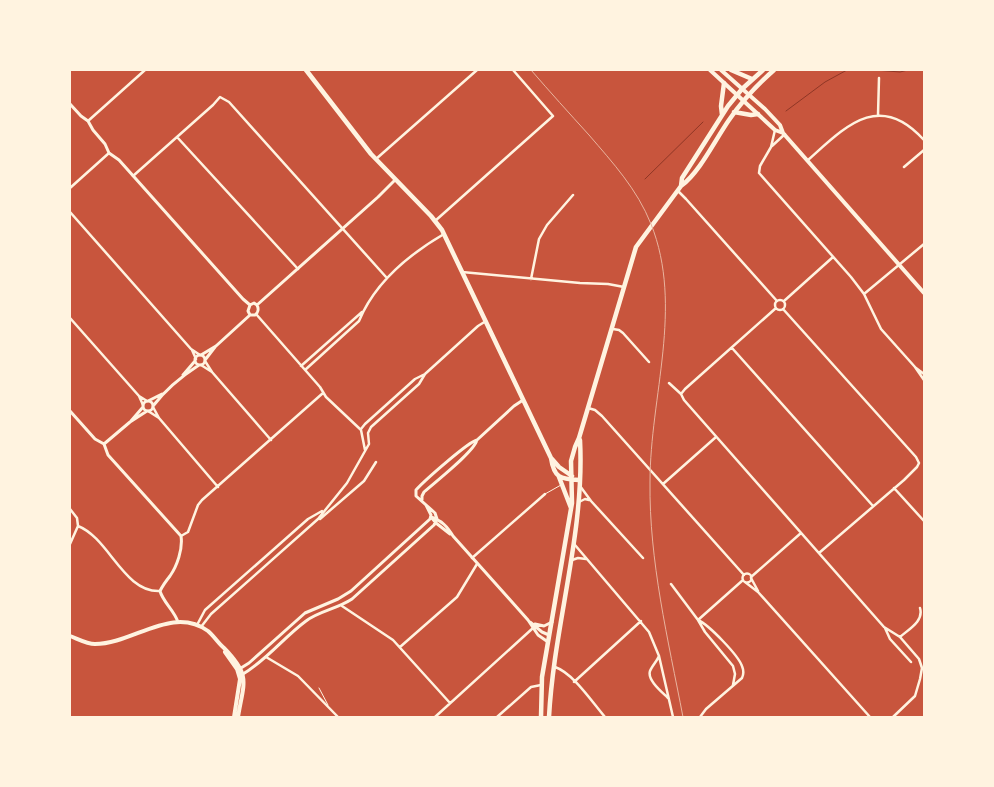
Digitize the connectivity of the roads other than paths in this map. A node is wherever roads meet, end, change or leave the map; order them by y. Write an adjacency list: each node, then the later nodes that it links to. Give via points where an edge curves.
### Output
1 (145, 70): 22 (street)
2 (306, 70): 30 (main road)
3 (477, 70): 30 (street)
4 (513, 70): 39 (street, via 553,116)
5 (710, 70): 12 (main road)
6 (721, 70): 13 (main road)
7 (731, 70): 11 (main road)
8 (763, 70): 11 (main road)
9 (774, 70): 15 (main road)
10 (879, 78): 21 (street)
11 (752, 79): 13 (main road)
12 (724, 84): 14 (main road); 19 (main road)
13 (742, 89): 14 (main road); 15 (main road)
14 (737, 95): 16 (main road); 19 (main road)
15 (748, 95): 16 (main road); 24 (main road)
16 (743, 101): 18 (main road); 20 (main road)
17 (70, 104): 22 (street)
18 (734, 112): 20 (main road); 36 (main road, via 696,170)
19 (722, 114): 36 (main road, via 682,178)
20 (758, 114): 23 (main road)
21 (878, 115): 26 (street, via 903,122 914,128); 31 (street, via 848,125)
22 (88, 121): 29 (street)
23 (775, 130): 24 (main road); 27 (street)
24 (784, 133): 27 (street); 31 (main road)
25 (177, 137): 33 (street); 40 (street, via 220,97 229,102); 45 (street)
26 (924, 140)
27 (771, 147): 43 (street, via 759,174)
28 (924, 150): 32 (street)
29 (109, 153): 33 (street, via 120,160); 35 (street)
30 (376, 159): 34 (main road)
31 (808, 160): 44 (main road)
32 (904, 167)
33 (133, 176): 55 (street)
34 (395, 180): 39 (main road); 40 (street)
35 (70, 188)
36 (679, 189): 49 (main road, via 637,245); 52 (street)
37 (573, 195): 48 (street, via 539,239)
38 (70, 212): 66 (street)
39 (435, 220): 41 (main road)
40 (343, 228): 45 (street); 47 (street)
41 (444, 234): 46 (main road); 47 (street, via 407,258)
42 (924, 244): 44 (street)
43 (833, 257): 51 (street); 53 (street)
44 (900, 265): 50 (main road); 51 (street)
45 (298, 269): 54 (street)
46 (462, 272): 48 (street); 62 (main road)
47 (386, 277): 58 (street)
48 (531, 279): 49 (street)
49 (624, 287): 63 (main road)
50 (924, 293)
51 (864, 294): 73 (street, via 881,329)
52 (777, 301): 53 (street); 56 (street)
53 (784, 301): 57 (street)
54 (257, 305): 55 (street); 59 (street)
55 (250, 306): 60 (street)
56 (776, 308): 57 (street); 65 (street)
57 (784, 309): 109 (street, via 916,457 919,465)
58 (363, 311): 72 (street); 74 (street, via 359,321)
59 (256, 314): 60 (street); 72 (street)
60 (250, 315): 64 (street)
61 (70, 318): 84 (street)
62 (486, 321): 76 (street); 85 (main road)
63 (611, 329): 70 (street, via 624,333); 89 (main road)
64 (216, 346): 67 (street); 69 (street)
65 (732, 348): 83 (street); 114 (street)
66 (191, 349): 67 (street); 68 (street)
67 (201, 355): 68 (street); 69 (street)
68 (196, 359): 71 (street); 78 (street)
69 (205, 360): 71 (street); 75 (street)
70 (649, 362)
71 (200, 365): 75 (street); 78 (street)
72 (301, 366): 74 (street)
73 (915, 367): 77 (street); 79 (street)
74 (305, 370): 81 (street)
75 (212, 372): 97 (street)
76 (425, 374): 94 (street, via 364,424); 100 (street, via 419,384 371,428 368,433 370,443)
77 (924, 374)
78 (183, 376): 82 (street)
79 (924, 380)
80 (669, 383): 83 (street)
81 (323, 393): 94 (street); 97 (street)
82 (162, 394): 86 (street); 88 (street)
83 (681, 394): 95 (street)
84 (139, 396): 86 (street); 87 (street)
85 (524, 400): 98 (street); 101 (main road)
86 (148, 401): 87 (street); 88 (street)
87 (143, 405): 91 (street); 93 (street)
88 (153, 407): 91 (street); 92 (street)
89 (588, 408): 96 (main road); 107 (street, via 600,414)
90 (70, 411): 99 (street, via 95,439)
91 (148, 411): 92 (street); 93 (street)
92 (158, 418): 108 (street)
93 (130, 422): 99 (street)
94 (361, 430): 100 (street)
95 (716, 437): 107 (street); 123 (street)
96 (580, 438): 104 (main road, via 572,458); 105 (main road)
97 (271, 440): 108 (street)
98 (477, 440): 111 (street, via 469,452 422,494); 111 (street, via 418,489 415,495)
99 (104, 444): 124 (street, via 108,455)
100 (365, 452): 117 (street, via 345,488)
101 (551, 458): 103 (main road); 104 (main road)
102 (376, 462): 121 (street, via 364,481)
103 (559, 477): 104 (main road); 106 (main road)
104 (570, 478): 105 (main road); 106 (main road); 115 (main road)
105 (579, 481): 112 (street); 113 (main road)
106 (561, 484): 110 (lane); 115 (main road)
107 (663, 484): 133 (street)
108 (218, 487): 124 (street, via 198,505 192,526)
109 (894, 488): 114 (street); 120 (street)
110 (545, 494): 128 (street)
111 (422, 501): 118 (street)
112 (591, 501): 113 (street); 129 (street)
113 (579, 502): 125 (main road)
114 (873, 506): 127 (street)
115 (570, 508): 146 (main road)
116 (70, 509): 122 (street, via 77,518)
117 (324, 510): 121 (street); 141 (street, via 308,519)
118 (432, 514): 119 (street); 119 (street); 159 (street, via 350,592 305,613)
119 (436, 521): 128 (street, via 443,522); 139 (street)
120 (924, 521)
121 (315, 523): 142 (street)
122 (78, 526): 126 (street); 137 (street, via 91,533 135,583)
123 (801, 532): 127 (street); 134 (street)
124 (181, 536): 137 (street, via 176,562)
125 (573, 543): 130 (main road); 131 (street)
126 (70, 544)
127 (819, 553): 149 (street)
128 (472, 558): 132 (street)
129 (643, 558)
130 (571, 560): 131 (street); 153 (main road)
131 (587, 560): 144 (street)
132 (477, 564): 148 (street); 155 (street, via 457,598)
133 (744, 575): 134 (street); 135 (street)
134 (751, 577): 135 (street, via 749,582); 138 (street)
135 (744, 581): 138 (street); 143 (street)
136 (670, 584): 143 (street)
137 (160, 591): 145 (street)
138 (758, 592): 183 (street)
139 (342, 606): 155 (street); 157 (street, via 307,619)
140 (920, 608): 152 (street, via 920,618)
141 (207, 609): 142 (street); 147 (street, via 201,615)
142 (211, 614): 147 (street)
143 (698, 620): 168 (street, via 704,632 734,667); 168 (street, via 711,629 742,665 743,676)
144 (641, 621): 158 (street); 166 (street)
145 (178, 622): 147 (main road); 151 (main road, via 95,644)
146 (552, 622): 148 (street); 150 (main road)
147 (199, 626): 156 (main road)
148 (535, 626): 150 (street); 154 (street, via 541,638); 171 (street)
149 (884, 627): 152 (street); 160 (street, via 890,639)
150 (549, 635): 153 (main road); 154 (main road)
151 (70, 636)
152 (900, 636): 184 (street, via 920,660 922,674 914,697)
153 (558, 637): 154 (main road); 163 (main road)
154 (548, 642): 162 (main road)
155 (400, 647): 171 (street)
156 (224, 648): 164 (main road); 165 (main road)
157 (266, 656): 161 (street); 172 (street, via 298,676)
158 (659, 656): 170 (street); 170 (street, via 650,675)
159 (253, 658): 161 (street, via 253,663); 164 (street)
160 (911, 662)
161 (258, 664): 165 (street)
162 (544, 665): 163 (main road); 167 (main road)
163 (554, 667): 166 (street, via 564,671); 179 (main road)
164 (241, 668): 165 (main road)
165 (241, 673): 173 (main road); 174 (main road, via 243,686)
166 (574, 682): 180 (street)
167 (541, 685): 177 (street, via 531,687); 178 (main road)
168 (733, 685): 182 (street)
169 (319, 688): 172 (lane)
170 (669, 699): 181 (street)
171 (450, 704): 176 (street)
172 (330, 708): 175 (street)
173 (234, 717)
174 (238, 717)
175 (338, 717)
176 (435, 717)
177 (497, 717)
178 (541, 717)
179 (549, 717)
180 (605, 717)
181 (673, 717)
182 (700, 717)
183 (870, 717)
184 (893, 717)

